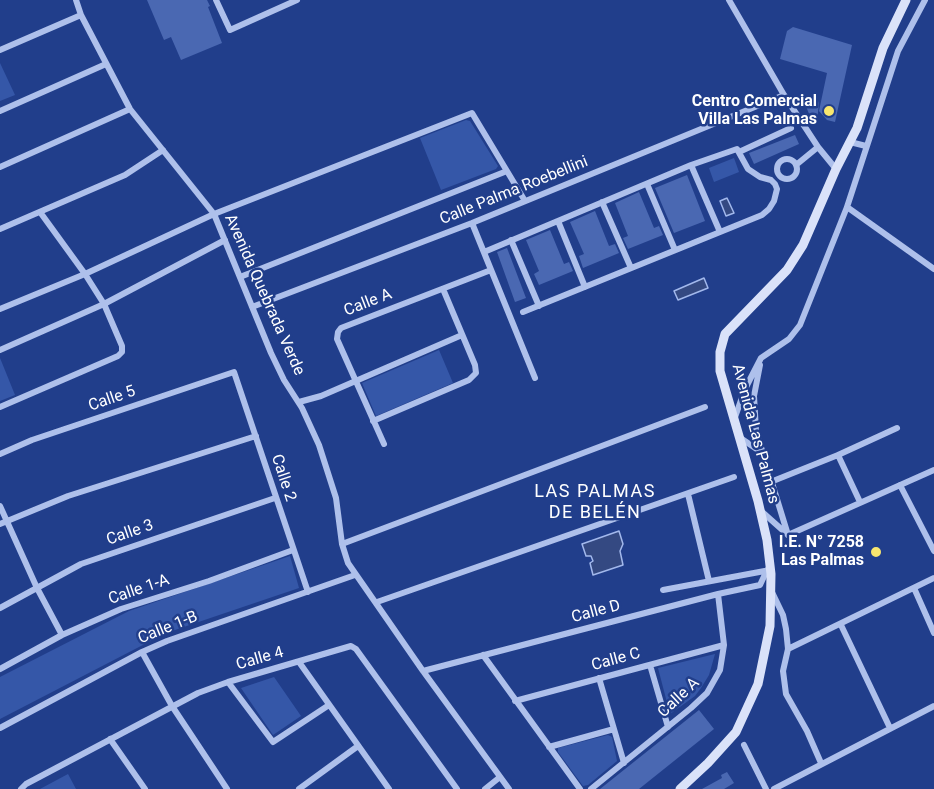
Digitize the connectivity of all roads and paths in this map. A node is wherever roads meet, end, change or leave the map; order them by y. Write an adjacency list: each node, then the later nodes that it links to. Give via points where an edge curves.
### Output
1 (76, 0): 7 (street, Avenida Quebrada Verde)
2 (216, 0): 3 (street, via 230,30)
3 (297, 0)
4 (729, 0): 10 (street)
5 (906, 0): 14 (main road, Avenida Las Palmas)
6 (925, 0): 15 (street, via 898,51)
7 (81, 15): 8 (street); 9 (street, Avenida Quebrada Verde)
8 (0, 50)
9 (106, 64): 11 (street, Avenida Quebrada Verde); 12 (street)
10 (784, 96): 16 (street); 27 (street, Calle Palma Roebellini)
11 (130, 109): 17 (street, Avenida Quebrada Verde); 21 (street)
12 (0, 111)
13 (791, 128): 18 (street)
14 (850, 142): 15 (street); 22 (main road, Avenida Las Palmas)
15 (866, 146): 29 (street)
16 (818, 147): 20 (street); 22 (street)
17 (163, 150): 30 (street, via 125,175); 31 (street, Avenida Quebrada Verde)
18 (740, 152): 19 (street, via 736,149); 25 (street, via 748,169)
19 (692, 165): 26 (street); 35 (street)
20 (796, 165): 24 (street, via 794,176); 24 (street, via 792,160 784,160 778,166)
21 (0, 167)
22 (836, 169): 62 (main road, Avenida Las Palmas, via 803,246 787,270 725,334 720,371)
23 (507, 171): 27 (street); 31 (street, via 472,113); 44 (street)
24 (780, 176): 25 (street)
25 (773, 182): 35 (street, via 777,189 769,209)
26 (647, 184): 28 (street); 38 (street)
27 (525, 201): 33 (street, Calle Palma Roebellini)
28 (602, 202): 32 (street); 40 (street)
29 (847, 207): 41 (street); 54 (street, via 797,330)
30 (40, 212): 34 (street); 43 (street)
31 (214, 214): 36 (street, Avenida Quebrada Verde); 43 (street)
32 (558, 221): 37 (street); 45 (street)
33 (472, 223): 39 (street); 49 (street, Calle Palma Roebellini)
34 (0, 229)
35 (720, 232): 38 (street)
36 (225, 240): 44 (street, Avenida Quebrada Verde); 47 (street)
37 (512, 240): 39 (street); 48 (street)
38 (675, 250): 40 (street)
39 (484, 252): 42 (street)
40 (631, 268): 45 (street)
41 (934, 269)
42 (491, 270): 46 (street, Calle A); 56 (street)
43 (85, 274): 47 (street); 50 (street)
44 (240, 277): 49 (street, Avenida Quebrada Verde)
45 (585, 287): 48 (street)
46 (443, 289): 52 (street); 57 (street, Calle A, via 339,330 336,339)
47 (105, 304): 53 (street); 59 (street, via 122,346 118,356)
48 (539, 306): 51 (street)
49 (252, 307): 58 (street, Avenida Quebrada Verde, via 284,380)
50 (0, 309)
51 (523, 312)
52 (462, 335): 57 (street); 61 (street, via 475,365 475,376)
53 (0, 350)
54 (761, 358): 62 (street); 68 (street, via 754,396 756,431)
55 (234, 372): 64 (street, Calle 2); 67 (street, Calle 5)
56 (535, 378)
57 (356, 381): 58 (street); 61 (street, Calle A)
58 (301, 405): 81 (street, Avenida Quebrada Verde, via 327,466)
59 (0, 407)
60 (705, 407): 81 (street)
61 (373, 421): 66 (street, Calle A)
62 (734, 421): 65 (main road, Avenida Las Palmas)
63 (897, 428): 69 (street)
64 (256, 436): 75 (street, Calle 2); 79 (street, via 68,496)
65 (739, 437): 68 (street); 78 (main road, Avenida Las Palmas)
66 (384, 444)
67 (0, 454)
68 (764, 455): 72 (street)
69 (838, 455): 72 (street); 76 (street)
70 (934, 470): 73 (street)
71 (734, 477): 74 (street)
72 (772, 481): 80 (street)
73 (900, 485): 76 (street); 83 (street)
74 (688, 494): 87 (street); 94 (street)
75 (275, 498): 82 (street, Calle 2); 88 (street, Calle 3, via 81,564)
76 (860, 502): 80 (street)
77 (0, 506): 79 (street)
78 (760, 510): 80 (street); 84 (main road, Avenida Las Palmas)
79 (3, 523): 88 (street)
80 (788, 535)
81 (342, 544): 85 (street, Avenida Quebrada Verde)
82 (293, 550): 92 (street, Calle 2); 98 (street, Calle 1-A, via 121,609)
83 (934, 551)
84 (769, 570): 87 (street); 90 (main road, Avenida Las Palmas); 93 (street, Calle D, via 760,585)
85 (355, 575): 92 (street, Calle 1-B); 94 (street, Avenida Quebrada Verde)
86 (934, 578): 89 (street)
87 (709, 581): 91 (street)
88 (37, 588): 95 (street, Calle 3); 98 (street)
89 (914, 588): 96 (street); 97 (street)
90 (771, 589): 100 (street, via 783,615); 135 (main road, Avenida Las Palmas, via 770,626 758,684 736,732)
91 (663, 590)
92 (308, 592): 101 (street, Calle 1-B)
93 (718, 594): 99 (street, Calle A); 102 (street, Calle D)
94 (377, 602): 106 (street, Avenida Quebrada Verde)
95 (0, 608)
96 (840, 625): 100 (street); 115 (street)
97 (934, 633)
98 (62, 634): 105 (street, Calle 1-A)
99 (724, 645): 104 (street, Calle C); 113 (street, Calle A, via 720,670 707,693)
100 (788, 649): 122 (street, via 783,671 786,694)
101 (142, 652): 111 (street); 114 (street, Calle 1-B)
102 (483, 655): 106 (street, Calle D); 109 (street)
103 (299, 662): 108 (street, Calle 4); 110 (street); 130 (street, Calle 4, via 345,647 356,649)
104 (650, 665): 107 (street, Calle C); 113 (street)
105 (0, 669)
106 (423, 671): 123 (street, Avenida Quebrada Verde)
107 (598, 678): 109 (street, Calle C); 116 (street)
108 (228, 682): 110 (street, via 273,742); 111 (street, Calle 4)
109 (514, 701): 120 (street)
110 (329, 705): 119 (street)
111 (172, 706): 117 (street, Calle 4); 127 (street)
112 (934, 706): 115 (street)
113 (668, 727): 121 (street, Calle A)
114 (0, 728)
115 (890, 728): 122 (street)
116 (614, 729): 120 (street); 121 (street)
117 (110, 739): 124 (street); 125 (street, Calle 4)
118 (744, 745): 136 (street)
119 (358, 746): 128 (street); 129 (street)
120 (549, 747): 133 (street)
121 (624, 762): 134 (street, Calle A)
122 (820, 763): 137 (street)
123 (500, 777): 131 (street); 132 (street, Avenida Quebrada Verde)
124 (144, 787): 126 (street)
125 (21, 789)
126 (134, 789)
127 (227, 789)
128 (299, 789)
129 (389, 789)
130 (457, 789)
131 (485, 789)
132 (509, 789)
133 (580, 789)
134 (591, 789)
135 (680, 789)
136 (766, 789)
137 (774, 789)

